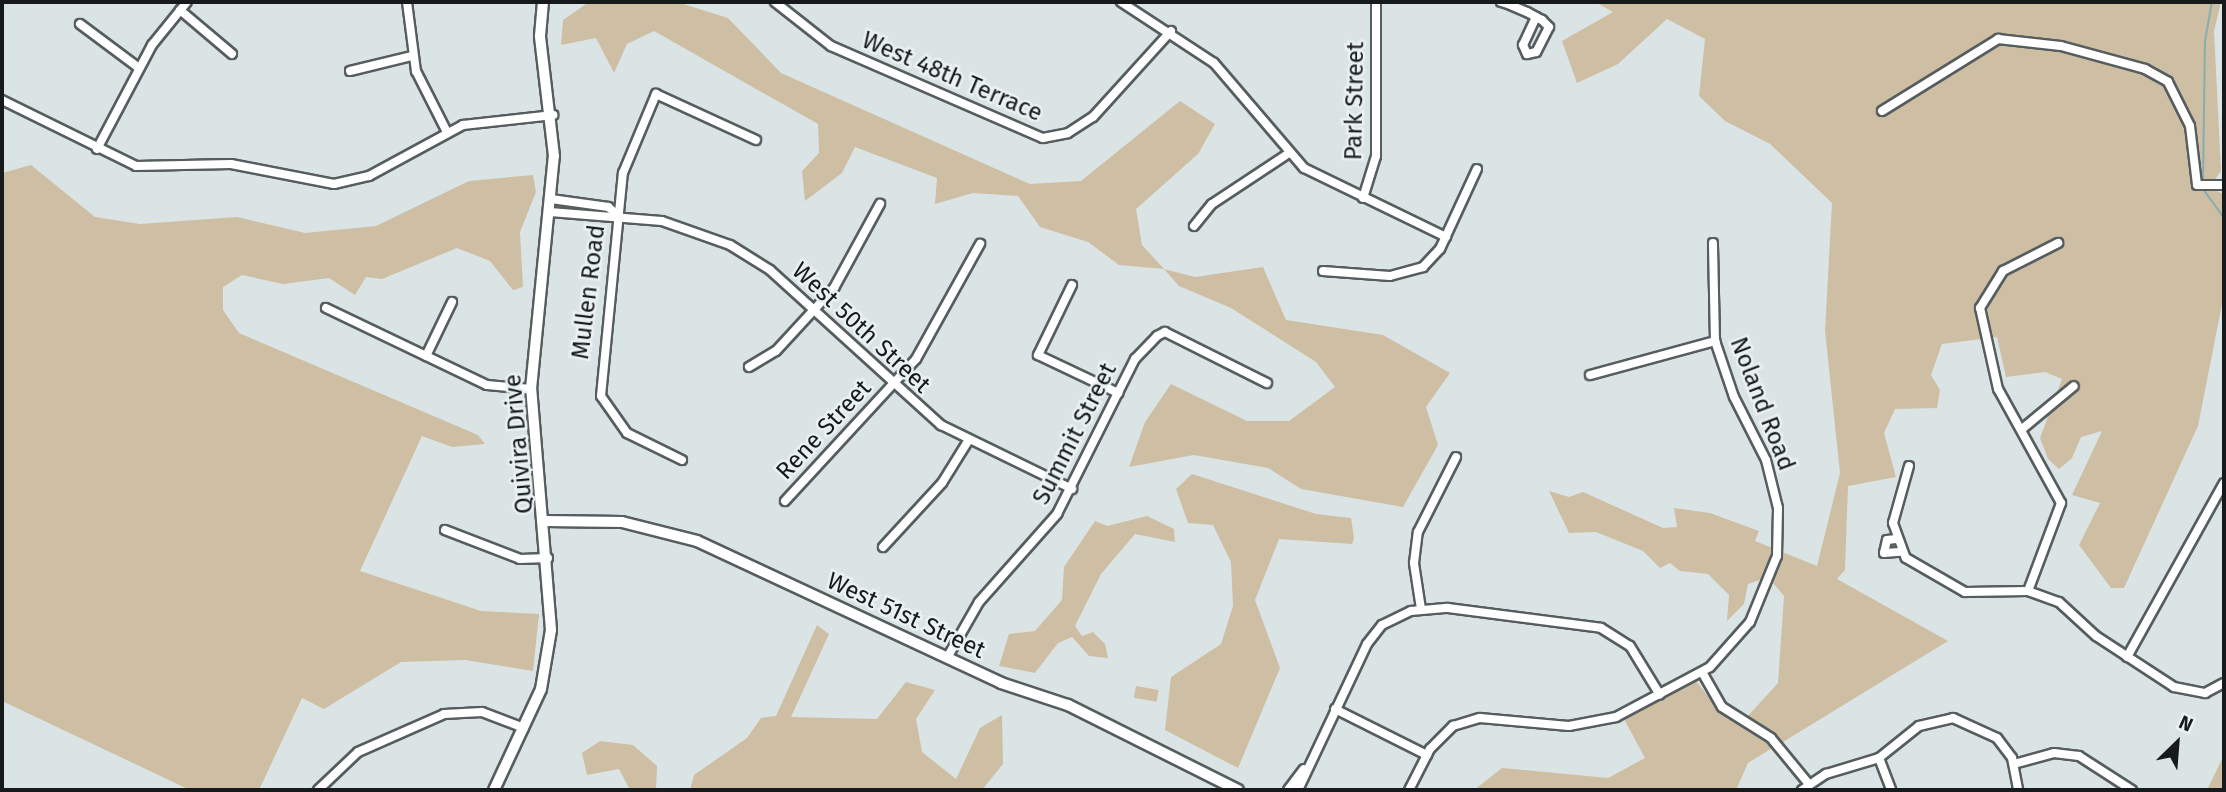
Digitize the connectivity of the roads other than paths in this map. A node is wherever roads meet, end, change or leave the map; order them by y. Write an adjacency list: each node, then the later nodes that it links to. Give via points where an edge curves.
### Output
1 (187, 2): 8 (street)
2 (407, 2): 13 (street)
3 (543, 2): 18 (main road, Quivira Drive, via 540,36)
4 (775, 2): 11 (street, West 48th Terrace, via 831,46 1043,138 1068,133 1093,117)
5 (1121, 2): 11 (street)
6 (1376, 2): 25 (street, Park Street, via 1376,156)
7 (1502, 2): 9 (street)
8 (180, 10): 12 (street); 14 (street)
9 (1536, 17)
10 (80, 24): 14 (street)
11 (1171, 31): 22 (street, via 1232,81)
12 (232, 54)
13 (412, 56): 15 (street); 19 (street, via 421,86)
14 (139, 68): 21 (street)
15 (349, 71)
16 (2, 100): 21 (street)
17 (1882, 111): 24 (street, via 1998,39 2061,46 2145,69 2168,82 2190,126 2197,185)
18 (552, 115): 19 (street, via 470,123); 26 (main road, Quivira Drive)
19 (447, 132): 21 (street, via 369,176 341,184 232,164 145,168)
20 (756, 140): 29 (street, Mullen Road, via 656,94 627,160)
21 (97, 149)
22 (1289, 153): 25 (street, via 1317,177); 30 (street, via 1212,204)
23 (1478, 169): 31 (street)
24 (2224, 185)
25 (1363, 198): 31 (street)
26 (551, 199): 28 (main road, Quivira Drive); 29 (street, West 50th Street, via 608,207)
27 (880, 204): 39 (street, via 845,272)
28 (550, 212): 29 (street, West 50th Street, via 606,220); 47 (main road, Quivira Drive)
29 (618, 215): 39 (street, West 50th Street, via 684,226 730,244); 52 (street, Mullen Road, via 601,397 627,433)
30 (1194, 226)
31 (1446, 237): 35 (street, via 1430,262 1403,275)
32 (1713, 243): 40 (street, Noland Road)
33 (2058, 243): 49 (street, via 2003,271 1980,308 1998,389)
34 (980, 244): 45 (street, Rene Street, via 945,315)
35 (1323, 271)
36 (1072, 285): 48 (street, via 1038,355)
37 (452, 302): 41 (street)
38 (326, 308): 41 (street)
39 (814, 310): 42 (street, via 769,357); 45 (street, West 50th Street)
40 (1715, 341): 43 (street); 67 (street, Noland Road, via 1734,397 1766,460 1778,508 1777,556 1744,632)
41 (426, 356): 47 (street, via 487,385)
42 (749, 367)
43 (1590, 375)
44 (1267, 383): 48 (street, Summit Street, via 1165,332 1135,359)
45 (894, 385): 50 (street, West 50th Street); 56 (street, Rene Street)
46 (2074, 386): 49 (street)
47 (531, 389): 57 (main road, Quivira Drive)
48 (1118, 393): 55 (street, Summit Street)
49 (2022, 429): 63 (street, via 2061,503)
50 (968, 440): 55 (street, West 50th Street); 60 (street, via 942,484)
51 (1456, 457): 64 (street, via 1418,532 1414,563)
52 (681, 460)
53 (1909, 466): 59 (street, via 1894,515)
54 (2224, 483): 65 (street)
55 (1072, 489): 66 (street, Summit Street, via 1050,525 979,602)
56 (785, 501)
57 (546, 521): 62 (main road, Quivira Drive); 66 (street, West 51st Street, via 622,522 679,534)
58 (445, 530): 62 (street, via 520,559)
59 (1896, 539): 61 (street); 61 (street, via 1887,540 1884,552)
60 (883, 547)
61 (1900, 552): 63 (street, via 1965,592)
62 (548, 558): 71 (main road, Quivira Drive, via 547,660)
63 (2028, 591): 65 (street, via 2059,602)
64 (1421, 609): 69 (street, via 1601,628 1630,646); 70 (street, via 1378,629)
65 (2127, 657): 68 (street, via 2192,693)
66 (947, 658): 79 (street, West 51st Street, via 1068,705)
67 (1702, 672): 69 (street, Noland Road); 76 (street, via 1722,707 1771,738)
68 (2224, 683)
69 (1660, 695): 72 (street, Noland Road, via 1587,724 1466,721)
70 (1335, 709): 72 (street); 75 (street)
71 (524, 728): 77 (street, via 482,712 433,718 358,752); 78 (main road, Quivira Drive)
72 (1427, 755): 82 (street, Noland Road)
73 (1879, 758): 74 (street, via 1919,726 1953,718 1988,730); 76 (street); 83 (street)
74 (2014, 764): 84 (street); 85 (street, via 2054,753 2079,756)
75 (1306, 767): 80 (street); 81 (street)
76 (1805, 787)
77 (318, 790)
78 (494, 790)
79 (1238, 790)
80 (1288, 790)
81 (1298, 790)
82 (1409, 790)
83 (1891, 790)
84 (2018, 790)
85 (2132, 790)

